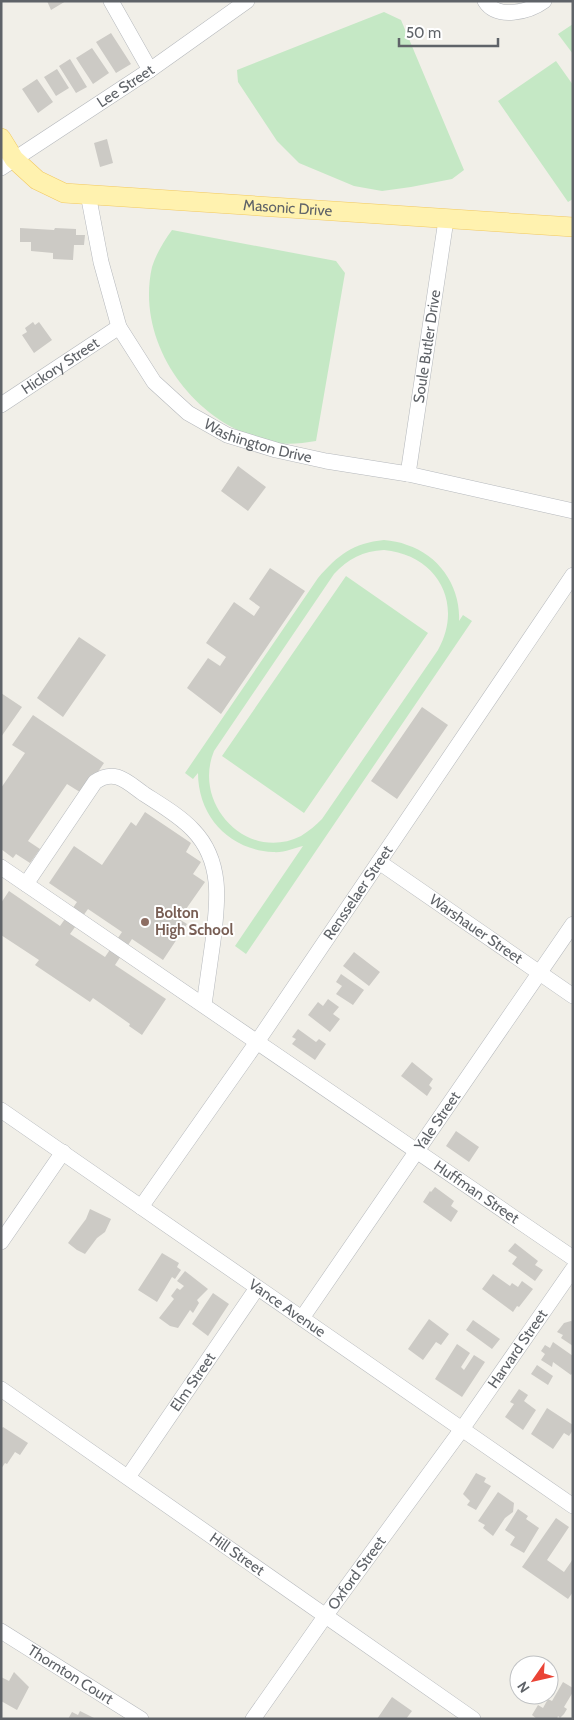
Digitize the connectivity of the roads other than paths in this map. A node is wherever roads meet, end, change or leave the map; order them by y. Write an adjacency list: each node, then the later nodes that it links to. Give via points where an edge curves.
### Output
1 (111, 1): 5 (street)
2 (246, 1): 5 (street, Lee Street)
3 (485, 1): 4 (street, via 496,11 511,13)
4 (544, 1)
5 (150, 70): 7 (street, Lee Street)
6 (1, 138): 7 (main road, Masonic Drive)
7 (8, 164): 8 (main road, Masonic Drive, via 64,192)
8 (88, 194): 9 (main road, Masonic Drive); 11 (street, Washington Drive, via 101,262)
9 (446, 220): 10 (main road, Masonic Drive); 13 (street, Soule Butler Drive)
10 (573, 228)
11 (119, 327): 12 (street, Hickory Street); 13 (street, Washington Drive, via 154,382 188,413 227,435 284,452)
12 (1, 405)
13 (408, 474): 14 (street, Washington Drive)
14 (573, 511)
15 (573, 575): 16 (street, Rensselaer Street)
16 (379, 862): 20 (street, Warshauer Street); 23 (street, Rensselaer Street)
17 (1, 867): 18 (street, Huffman Street)
18 (26, 884): 22 (street, Huffman Street); 22 (street, via 94,782 103,776 125,780 193,830 211,859 217,878 218,901)
19 (573, 924): 20 (street, Yale Street)
20 (540, 973): 21 (street, Warshauer Street); 25 (street, Yale Street)
21 (573, 996)
22 (204, 1006): 23 (street, Huffman Street)
23 (257, 1042): 25 (street, Huffman Street); 27 (street, Rensselaer Street)
24 (1, 1110): 26 (street, Vance Avenue)
25 (417, 1150): 29 (street, Huffman Street); 32 (street, Yale Street)
26 (64, 1152): 27 (street, Vance Avenue); 28 (street)
27 (141, 1207): 31 (street, Vance Avenue)
28 (1, 1242)
29 (573, 1258)
30 (573, 1269): 34 (street, Harvard Street)
31 (257, 1288): 32 (street, Vance Avenue); 35 (street, Elm Street)
32 (302, 1318): 34 (street, Vance Avenue)
33 (1, 1388): 35 (street, Hill Street)
34 (462, 1429): 36 (street, Vance Avenue); 37 (street, Oxford Street)
35 (128, 1477): 37 (street, Hill Street)
36 (573, 1506)
37 (326, 1615): 40 (street, Oxford Street); 41 (street, Hill Street)
38 (1, 1631): 39 (street, Thornton Court)
39 (141, 1719)
40 (253, 1719)
41 (474, 1719)

